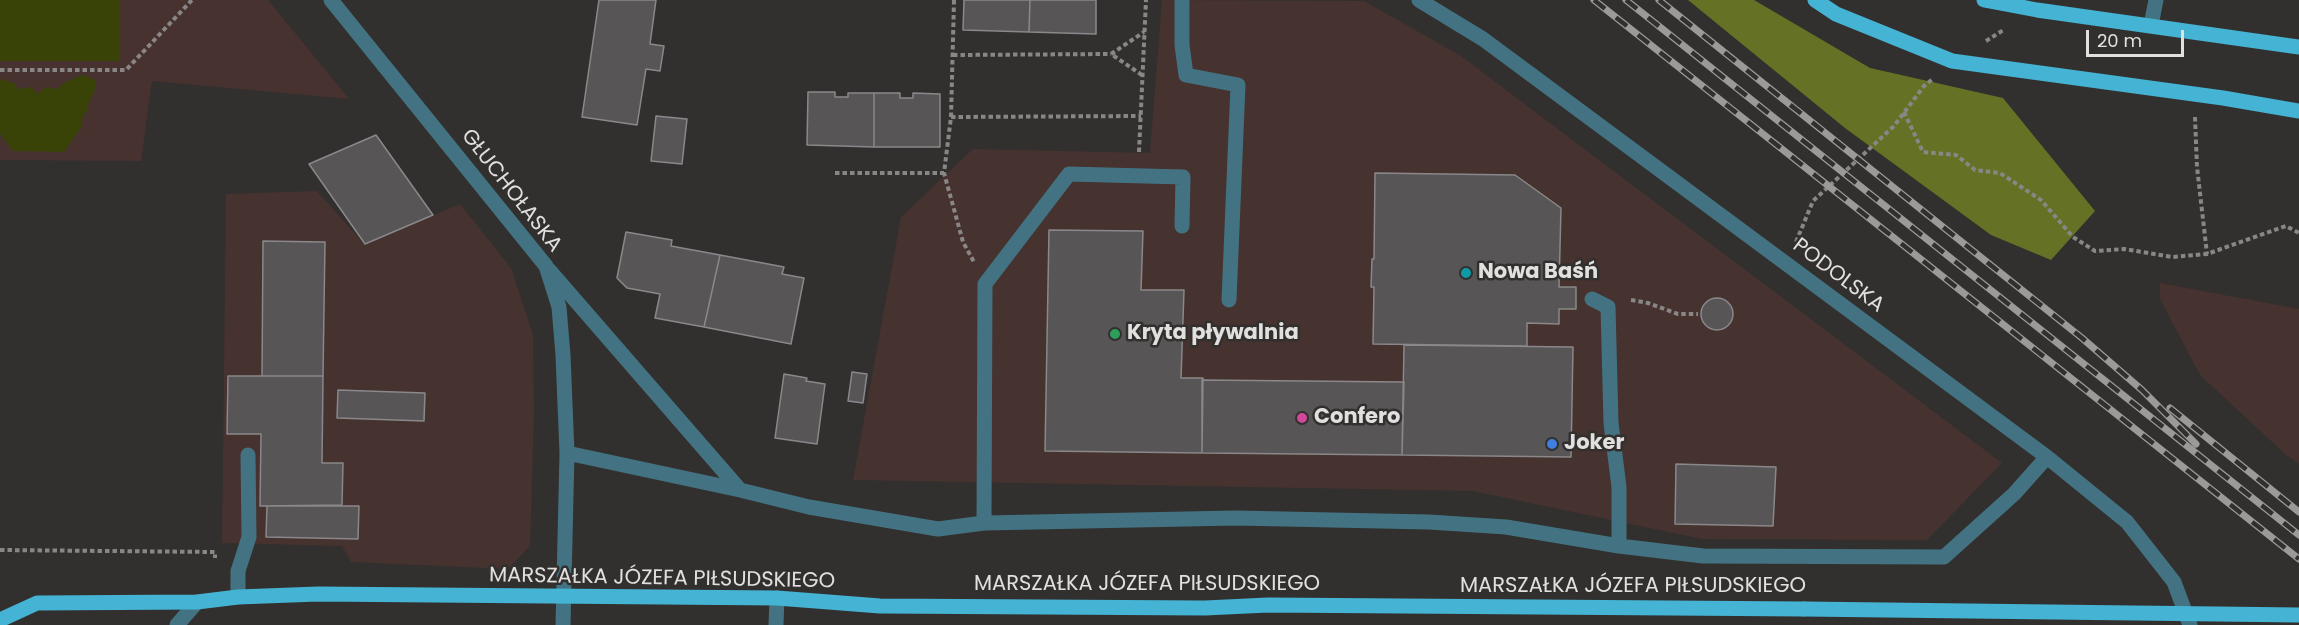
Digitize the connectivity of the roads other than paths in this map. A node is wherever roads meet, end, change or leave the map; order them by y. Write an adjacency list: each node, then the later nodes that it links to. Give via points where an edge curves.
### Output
1 (331, 0): 11 (street, GŁUCHOŁASKA)
2 (1182, 0): 13 (street, via 1186,75 1238,85)
3 (1419, 0): 16 (street, PODOLSKA, via 1483,39)
4 (1815, 0): 9 (main road, via 1836,14 1952,61)
5 (1984, 0): 7 (main road)
6 (2156, 0): 7 (street)
7 (2151, 25): 8 (main road)
8 (2299, 47)
9 (2299, 111)
10 (1182, 226): 18 (street, via 1183,177 1069,174 985,284)
11 (546, 266): 14 (street, GŁUCHOŁASKA, via 559,307); 17 (street)
12 (1592, 299): 19 (street, via 1608,308)
13 (1229, 300)
14 (567, 453): 17 (street, MARSZAŁKA JÓZEFA PIŁSUDSKIEGO); 21 (street, GŁUCHOŁASKA)
15 (248, 455): 20 (street, via 249,537 238,572)
16 (2047, 457): 19 (street, MARSZAŁKA JÓZEFA PIŁSUDSKIEGO, via 2014,494 1944,557 1703,556); 30 (street, PODOLSKA, via 2127,522 2174,582)
17 (740, 490): 18 (street, MARSZAŁKA JÓZEFA PIŁSUDSKIEGO, via 809,507 938,529)
18 (984, 523): 19 (street, MARSZAŁKA JÓZEFA PIŁSUDSKIEGO, via 1236,518 1429,522 1506,527)
19 (1619, 546)
20 (238, 597): 21 (main road, MARSZAŁKA JÓZEFA PIŁSUDSKIEGO, via 318,594); 23 (main road, MARSZAŁKA JÓZEFA PIŁSUDSKIEGO)
21 (563, 597): 22 (main road, MARSZAŁKA JÓZEFA PIŁSUDSKIEGO); 28 (street, GŁUCHOŁASKA)
22 (777, 598): 24 (main road, MARSZAŁKA JÓZEFA PIŁSUDSKIEGO, bridge, via 880,606 1268,605); 29 (street)
23 (197, 602): 25 (main road, MARSZAŁKA JÓZEFA PIŁSUDSKIEGO, via 37,603); 27 (street)
24 (2299, 615)
25 (0, 620): 26 (main road, MARSZAŁKA JÓZEFA PIŁSUDSKIEGO)
26 (9, 625)
27 (177, 625)
28 (563, 625)
29 (776, 625)
30 (2190, 625)

